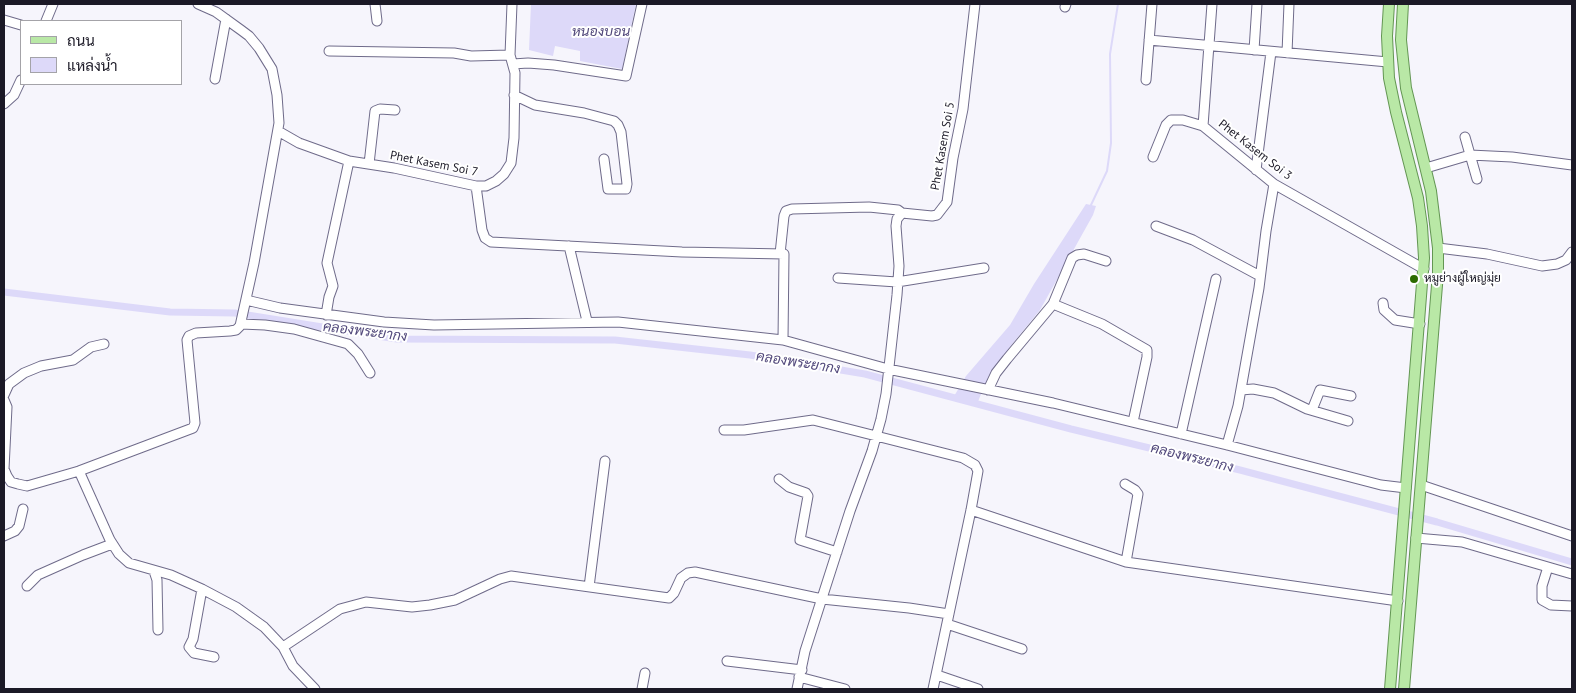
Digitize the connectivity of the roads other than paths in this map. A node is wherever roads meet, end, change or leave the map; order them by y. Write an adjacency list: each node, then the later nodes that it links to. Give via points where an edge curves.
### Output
1 (53, 4): 15 (street)
2 (198, 4): 13 (street)
3 (375, 4): 16 (street)
4 (512, 4): 24 (street, Phet Kasem Soi 7)
5 (642, 4): 24 (street, via 626,76)
6 (975, 4): 46 (street, Phet Kasem Soi 5, via 963,109 946,202 941,212 932,216)
7 (1152, 4): 18 (street)
8 (1212, 4): 19 (street, Phet Kasem Soi 3)
9 (1257, 4): 20 (street)
10 (1289, 4): 23 (street)
11 (1389, 4): 25 (main road)
12 (1403, 4): 41 (main road, via 1406,88)
13 (226, 19): 26 (street); 33 (street, via 250,36 272,69)
14 (4, 20): 17 (street)
15 (46, 20)
16 (377, 21)
17 (20, 24)
18 (1149, 40): 19 (street); 27 (street)
19 (1209, 46): 20 (street); 32 (street, Phet Kasem Soi 3)
20 (1254, 50): 22 (street)
21 (328, 51): 24 (street, via 454,52)
22 (1272, 52): 23 (street); 42 (street)
23 (1286, 53): 25 (street)
24 (511, 59): 29 (street, Phet Kasem Soi 7, via 515,73)
25 (1388, 62): 54 (main road, via 1396,112 1420,210)
26 (215, 79)
27 (1146, 80)
28 (20, 82): 30 (street, via 14,95)
29 (514, 95): 37 (street, via 535,105 614,121 621,132 626,189 608,189); 45 (street, Phet Kasem Soi 7, via 511,163 496,181)
30 (4, 104)
31 (396, 110): 39 (street, via 375,111)
32 (1203, 126): 36 (street, via 1178,119 1168,123); 42 (street, Phet Kasem Soi 3)
33 (278, 131): 38 (street, Phet Kasem Soi 7, via 299,143); 60 (street)
34 (1465, 137): 35 (street)
35 (1470, 155): 40 (street); 41 (street); 43 (street)
36 (1153, 158)
37 (604, 159)
38 (349, 161): 39 (street, Phet Kasem Soi 7); 62 (street, via 327,263 333,286)
39 (369, 164): 45 (street, Phet Kasem Soi 7)
40 (1572, 165)
41 (1426, 168): 49 (main road)
42 (1256, 170): 44 (street, Phet Kasem Soi 3)
43 (1477, 179)
44 (1274, 184): 54 (street, Phet Kasem Soi 3); 55 (street)
45 (476, 186): 48 (street, via 482,230 491,242)
46 (902, 213): 51 (street, via 869,207 786,211); 58 (street, via 896,226)
47 (1156, 226): 55 (street, via 1193,240)
48 (569, 246): 51 (street); 63 (street)
49 (1438, 248): 50 (street, via 1542,266 1566,260); 88 (main road)
50 (1572, 252)
51 (780, 254): 66 (street, via 784,254)
52 (1106, 261): 61 (street, via 1077,254 1072,258)
53 (984, 268): 58 (street)
54 (1424, 269): 65 (main road)
55 (1260, 276): 71 (street)
56 (838, 278): 58 (street)
57 (1216, 279): 79 (street)
58 (897, 282): 68 (street)
59 (1383, 302): 65 (street, via 1384,310 1395,320)
60 (246, 303): 62 (street); 64 (street)
61 (1052, 304): 70 (street, via 996,373); 77 (street, via 1102,324 1147,350)
62 (326, 315): 63 (street, via 434,325)
63 (587, 321): 66 (street)
64 (241, 323): 69 (street, via 294,329 348,344); 83 (street, via 236,330 196,332 187,340 193,428)
65 (1420, 324): 87 (main road)
66 (783, 340): 68 (street)
67 (104, 344): 72 (street, via 91,347 73,360 24,373 9,384)
68 (888, 371): 70 (street); 80 (street, via 881,419)
69 (370, 373)
70 (988, 390): 77 (street)
71 (1240, 390): 75 (street, via 1274,393); 81 (street)
72 (4, 395)
73 (1351, 396): 75 (street, via 1320,390)
74 (4, 400): 85 (street, via 8,407)
75 (1312, 410): 76 (street)
76 (1348, 421)
77 (1134, 422): 79 (street)
78 (724, 430): 80 (street, via 813,420)
79 (1181, 434): 81 (street)
80 (875, 435): 90 (street, via 963,458 975,465 978,472); 95 (street)
81 (1227, 445): 87 (street)
82 (605, 461): 101 (street)
83 (79, 471): 85 (street, via 27,486); 94 (street)
84 (779, 479): 95 (street, via 808,496 800,540)
85 (5, 480)
86 (1125, 484): 96 (street, via 1138,494)
87 (1406, 490): 104 (main road)
88 (1421, 490): 91 (main road); 93 (street)
89 (23, 509): 92 (street, via 19,526)
90 (971, 510): 96 (street); 106 (street)
91 (1417, 533): 97 (street, via 1462,542); 123 (main road)
92 (4, 536)
93 (1572, 536)
94 (112, 544): 98 (street, via 129,563); 100 (street, via 38,575)
95 (837, 552): 103 (street)
96 (1126, 562): 104 (street)
97 (1548, 567): 99 (street); 105 (street, via 1542,586 1542,600 1551,605)
98 (154, 571): 102 (street, via 172,575); 108 (street)
99 (1572, 574)
100 (27, 586)
101 (589, 587): 103 (street, via 669,598 682,578 695,572); 109 (street, via 511,576 455,600 430,605 412,607 366,602 340,609)
102 (202, 589): 109 (street, via 240,609); 111 (street, via 189,647 194,653)
103 (822, 599): 106 (street); 114 (street)
104 (1398, 601): 122 (main road)
105 (1572, 606)
106 (949, 614): 107 (street)
107 (947, 624): 110 (street); 115 (street)
108 (158, 630)
109 (283, 647): 116 (street, via 293,666)
110 (1022, 649)
111 (214, 657)
112 (727, 661): 114 (street)
113 (645, 673): 117 (street)
114 (800, 673): 118 (street); 119 (street)
115 (937, 675): 120 (street); 121 (street)
116 (315, 689)
117 (642, 689)
118 (797, 689)
119 (845, 689)
120 (933, 689)
121 (978, 689)
122 (1390, 689)
123 (1404, 689)

